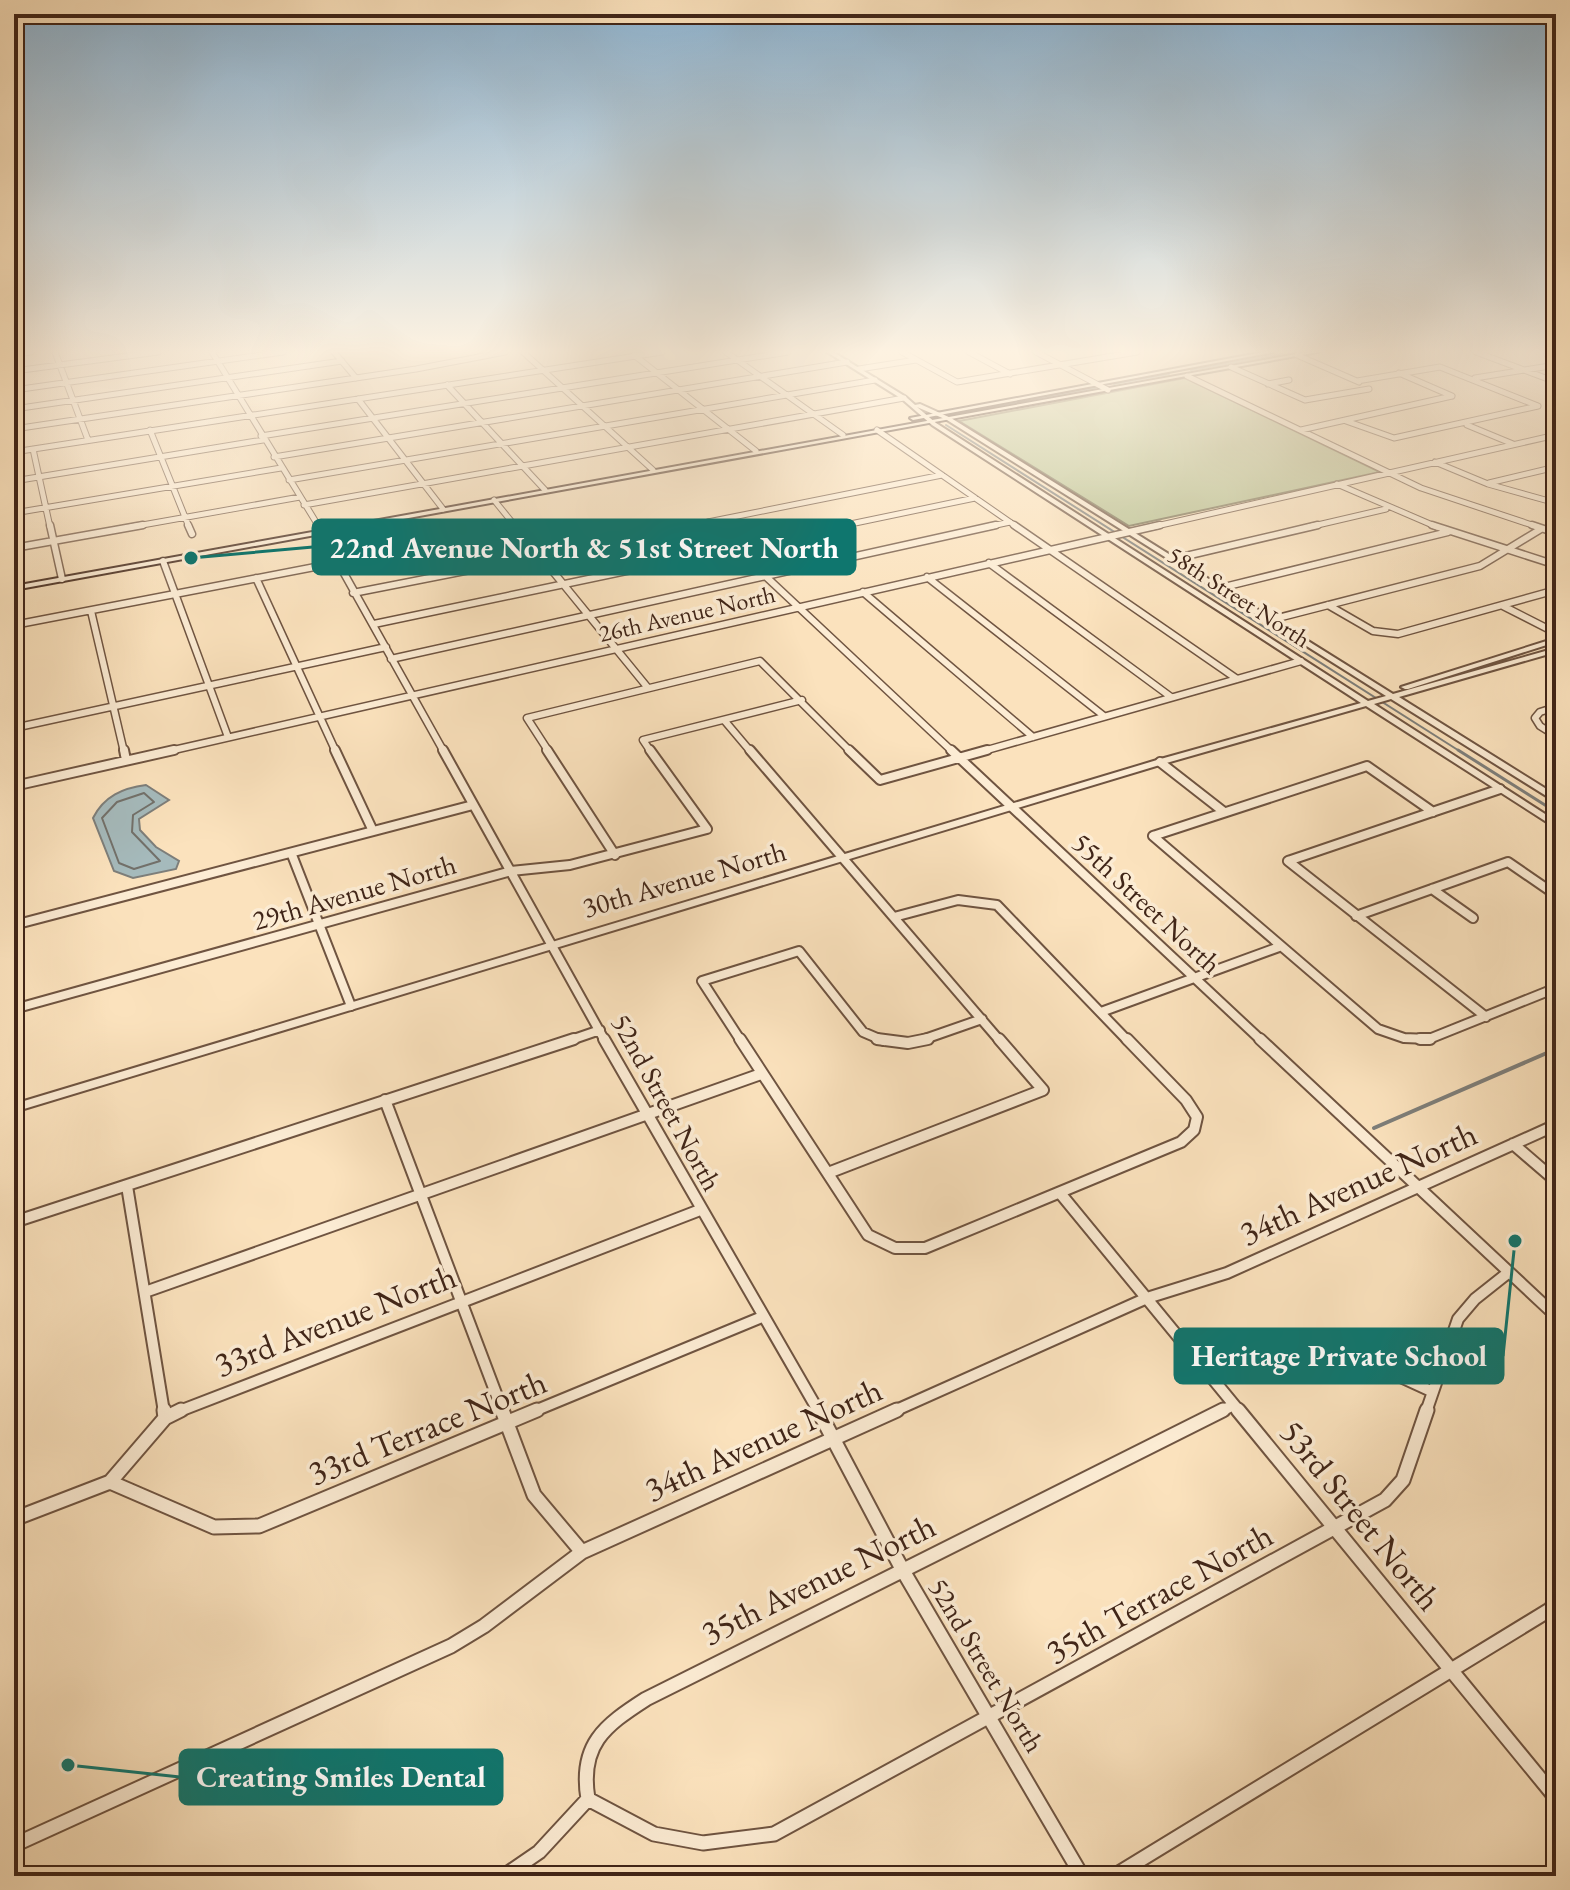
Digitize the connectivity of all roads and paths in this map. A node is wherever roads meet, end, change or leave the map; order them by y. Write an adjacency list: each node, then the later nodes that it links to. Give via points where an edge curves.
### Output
1 (87, 440): 22 (street)
2 (154, 440): 25 (street)
3 (250, 440): 25 (street)
4 (263, 440): 26 (street, 52nd Street North)
5 (375, 440): 26 (street)
6 (390, 440): 27 (street)
7 (498, 440): 19 (street)
8 (524, 440): 19 (street)
9 (621, 440): 21 (street)
10 (666, 440): 21 (street)
11 (743, 440): 23 (street)
12 (815, 440): 23 (main road)
13 (892, 440): 34 (street)
14 (962, 440): 61 (street, 58th Street North)
15 (983, 440): 57 (street, 58th Street North)
16 (1321, 440): 33 (street)
17 (1503, 440): 20 (street)
18 (1534, 440): 20 (street, 26th Avenue North)
19 (502, 444): 27 (street); 29 (street)
20 (1514, 445): 28 (street, 26th Avenue North)
21 (628, 447): 29 (street); 32 (street)
22 (33, 449): 24 (street); 35 (street)
23 (756, 451): 32 (main road)
24 (14, 452)
25 (161, 457): 35 (street); 41 (street)
26 (274, 457): 31 (street, 52nd Street North)
27 (405, 460): 36 (street); 38 (street)
28 (1434, 462): 33 (street, 26th Avenue North); 40 (street)
29 (523, 466): 38 (street); 42 (street)
30 (1556, 467): 40 (street)
31 (281, 468): 36 (street, 52nd Street North); 41 (street)
32 (653, 470): 42 (main road)
33 (1388, 472): 39 (street, 26th Avenue North); 55 (street, via 1462,504)
34 (942, 475): 44 (street); 64 (street, 55th Street North, via 708,522)
35 (38, 477): 37 (street); 48 (street)
36 (289, 480): 43 (street, 52nd Street North)
37 (14, 481)
38 (423, 484): 47 (street); 50 (street)
39 (1337, 484): 49 (street); 57 (street, 26th Avenue North)
40 (1488, 484): 46 (street)
41 (174, 486): 48 (street); 52 (street)
42 (545, 490): 45 (main road)
43 (300, 497): 47 (street, 52nd Street North); 52 (street)
44 (975, 498): 53 (street); 64 (street)
45 (494, 500): 50 (main road); 54 (street)
46 (1554, 503)
47 (304, 505): 56 (street, 52nd Street North)
48 (46, 508): 51 (street); 62 (street)
49 (1388, 508): 58 (street); 68 (street)
50 (443, 509): 56 (main road)
51 (14, 513)
52 (185, 518): 60 (street); 62 (street)
53 (1010, 522): 65 (street); 73 (street)
54 (517, 528): 67 (street); 70 (street)
55 (1541, 529): 59 (street); 66 (street)
56 (321, 531): 69 (main road); 70 (street, 52nd Street North)
57 (1127, 531): 61 (street, 26th Avenue North); 68 (street, 58th Street North)
58 (1448, 532): 66 (street); 79 (street)
59 (1556, 533)
60 (192, 534)
61 (1109, 536): 65 (street, 26th Avenue North); 98 (street, 58th Street North)
62 (53, 541): 63 (street); 76 (street)
63 (14, 548)
64 (736, 548): 73 (street, 55th Street North); 77 (street)
65 (1049, 549): 71 (street, 26th Avenue North); 101 (street)
66 (1509, 549): 72 (street); 84 (street, via 1480,566)
67 (537, 557): 77 (street); 82 (street)
68 (1173, 559): 79 (street, 58th Street North)
69 (163, 561): 76 (main road); 83 (street)
70 (337, 562): 75 (street); 82 (street, 52nd Street North)
71 (989, 563): 74 (street, 26th Avenue North); 107 (street)
72 (1556, 565)
73 (765, 576): 86 (street, 55th Street North); 88 (street)
74 (927, 577): 81 (street, 26th Avenue North); 113 (street)
75 (256, 578): 83 (street); 100 (street)
76 (62, 579): 78 (main road)
77 (561, 585): 88 (street); 90 (street)
78 (14, 588)
79 (1220, 588): 89 (street, 58th Street North)
80 (1556, 590): 85 (street)
81 (863, 592): 86 (street, 26th Avenue North); 118 (street)
82 (353, 593): 90 (street, 52nd Street North)
83 (174, 595): 87 (street); 103 (street)
84 (1328, 605): 85 (street, via 1386,634); 89 (street)
85 (1502, 605): 92 (street)
86 (798, 606): 95 (street, 26th Avenue North); 119 (street, 55th Street North)
87 (91, 611): 91 (street); 110 (street)
88 (587, 615): 95 (street); 97 (street)
89 (1270, 620): 105 (street, 58th Street North)
90 (374, 624): 94 (street, 52nd Street North)
91 (14, 625)
92 (1556, 633)
93 (1556, 640): 105 (street)
94 (386, 647): 97 (street, 52nd Street North); 100 (street)
95 (615, 649): 104 (street); 106 (street, 26th Avenue North)
96 (1556, 650): 105 (street)
97 (391, 659): 106 (street, 52nd Street North)
98 (1301, 661): 101 (street); 109 (street, 58th Street North)
99 (14, 664): 102 (street)
100 (298, 667): 103 (street); 112 (street)
101 (1237, 679): 107 (street)
102 (14, 686)
103 (208, 686): 110 (street); 117 (street)
104 (648, 688): 108 (street, via 760,661); 132 (street, via 527,718)
105 (1386, 695): 109 (street, 30th Avenue North); 124 (street, 58th Street North)
106 (414, 696): 112 (street, 26th Avenue North); 125 (street, 52nd Street North)
107 (1171, 697): 113 (street)
108 (802, 700): 114 (street); 119 (street, via 880,780)
109 (1367, 701): 121 (street, 30th Avenue North); 123 (street, 58th Street North)
110 (113, 707): 115 (street); 120 (street)
111 (1556, 707): 116 (street, via 1535,718)
112 (322, 716): 117 (street, 26th Avenue North); 130 (street)
113 (1104, 716): 118 (street)
114 (724, 720): 132 (street, 29th Avenue North, via 643,740 707,829); 133 (street)
115 (14, 728)
116 (1556, 736)
117 (228, 737): 120 (street, 26th Avenue North)
118 (1033, 737): 119 (street)
119 (959, 757): 126 (street, 55th Street North)
120 (126, 760): 122 (street, 26th Avenue North)
121 (1160, 762): 126 (street, 30th Avenue North); 127 (street)
122 (14, 786)
123 (1500, 789): 128 (street); 129 (street, 58th Street North)
124 (1556, 799)
125 (473, 805): 130 (street); 134 (street, 52nd Street North)
126 (1012, 807): 133 (street, 30th Avenue North); 144 (street, 55th Street North)
127 (1224, 812): 128 (street, via 1367,766); 143 (street, via 1153,836)
128 (1433, 812): 137 (street, via 1288,861)
129 (1556, 825)
130 (373, 831): 131 (street)
131 (292, 855): 140 (street); 141 (street)
132 (615, 855): 134 (street, 29th Avenue North)
133 (843, 858): 138 (street); 142 (street, 30th Avenue North)
134 (511, 871): 141 (street, 29th Avenue North); 142 (street, 52nd Street North)
135 (1432, 889): 136 (street, via 1508,862); 137 (street); 139 (street)
136 (1556, 895)
137 (1356, 916): 149 (street)
138 (894, 917): 148 (street, via 954,899 997,905); 150 (street)
139 (1473, 918)
140 (14, 925)
141 (319, 925): 146 (street); 147 (street, 29th Avenue North)
142 (552, 944): 146 (street, 30th Avenue North); 151 (street, 52nd Street North)
143 (1279, 947): 144 (street); 149 (street, via 1378,1029 1404,1038 1429,1039)
144 (1194, 978): 148 (street); 161 (street, 55th Street North)
145 (1556, 988): 149 (street)
146 (351, 1006): 154 (street, 30th Avenue North)
147 (14, 1009)
148 (1101, 1012): 162 (street, via 1197,1117 1194,1130 1181,1142)
149 (1486, 1017)
150 (982, 1019): 152 (street, via 917,1042 878,1041 863,1032 799,951 702,981); 158 (street, via 1043,1090)
151 (600, 1030): 153 (street); 155 (street, 52nd Street North)
152 (761, 1074): 155 (street); 158 (street)
153 (385, 1100): 160 (street); 163 (street)
154 (14, 1108)
155 (649, 1114): 163 (street); 164 (street, 52nd Street North)
156 (1556, 1125): 157 (street, 34th Avenue North)
157 (1513, 1144): 159 (street); 161 (street, 34th Avenue North)
158 (828, 1173): 162 (street, via 868,1235 895,1248 925,1248)
159 (1556, 1181)
160 (127, 1186): 165 (street); 167 (street)
161 (1418, 1187): 166 (street, 55th Street North); 168 (street, 34th Avenue North, via 1227,1273)
162 (1060, 1193): 168 (street, 53rd Street North)
163 (419, 1195): 167 (street); 169 (street)
164 (700, 1210): 169 (street, 33rd Avenue North); 171 (street, 52nd Street North)
165 (14, 1222)
166 (1509, 1272): 170 (street, 55th Street North); 173 (street, 35th Terrace North, via 1458,1319)
167 (145, 1292): 175 (street)
168 (1147, 1298): 174 (street, 53rd Street North); 177 (street, 34th Avenue North)
169 (460, 1301): 175 (street, 33rd Avenue North); 176 (street)
170 (1556, 1316)
171 (762, 1317): 176 (street, 33rd Terrace North); 177 (street, 52nd Street North)
172 (1368, 1362): 173 (street)
173 (1431, 1391): 180 (street, 35th Terrace North, via 1403,1480 1385,1500)
174 (1234, 1405): 180 (street, 53rd Street North); 182 (street, 35th Avenue North)
175 (165, 1418): 178 (street, 33rd Avenue North)
176 (508, 1424): 178 (street, 33rd Terrace North, via 259,1526 214,1527); 181 (street, via 534,1495)
177 (834, 1438): 181 (street, 34th Avenue North); 182 (street, 52nd Street North)
178 (110, 1482): 179 (street, 33rd Avenue North)
179 (14, 1519)
180 (1335, 1528): 184 (street, 53rd Street North); 185 (street, 35th Terrace North)
181 (582, 1552): 188 (street, 34th Avenue North, via 451,1646)
182 (902, 1569): 185 (street, 52nd Street North); 187 (street, 35th Avenue North, via 624,1712 587,1760 583,1770)
183 (1554, 1607): 184 (street)
184 (1452, 1669): 186 (street, 53rd Street North); 191 (street)
185 (992, 1718): 187 (street, 35th Terrace North, via 788,1827 746,1840 703,1843 654,1834); 190 (street, 52nd Street North)
186 (1556, 1798)
187 (588, 1799): 189 (street, via 557,1836)
188 (14, 1845)
189 (504, 1876)
190 (1082, 1876)
191 (1114, 1876)

